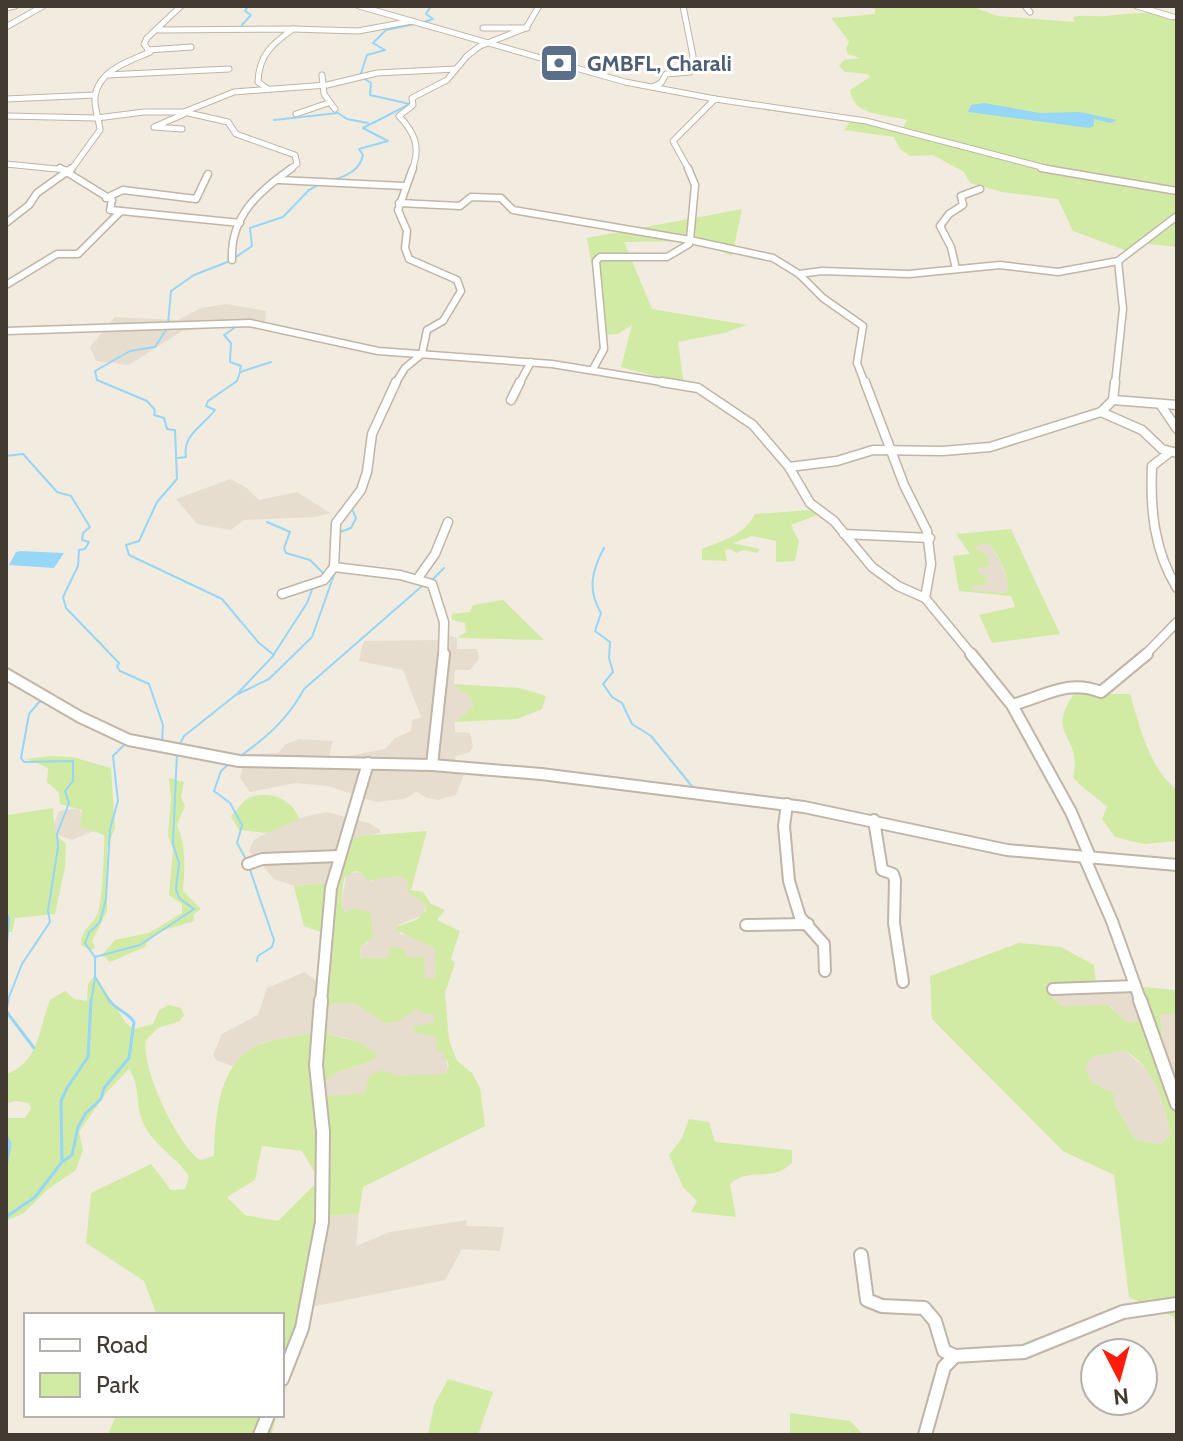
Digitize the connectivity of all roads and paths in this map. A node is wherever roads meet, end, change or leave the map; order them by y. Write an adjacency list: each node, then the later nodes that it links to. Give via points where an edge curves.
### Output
1 (15, 6): 9 (street)
2 (43, 6): 16 (street)
3 (181, 6): 20 (street)
4 (359, 6): 10 (street)
5 (539, 6): 18 (street)
6 (683, 6): 29 (street, via 693,56 690,72 666,74)
7 (1025, 6): 12 (street)
8 (1137, 6): 14 (street)
9 (6, 8)
10 (378, 8): 13 (street)
11 (400, 10): 13 (street)
12 (1030, 12)
13 (393, 15): 15 (street)
14 (1173, 17)
15 (420, 22): 19 (street, via 358,31); 21 (street)
16 (6, 27)
17 (483, 28): 18 (street)
18 (527, 28): 21 (street)
19 (293, 29): 20 (street); 30 (street, via 267,47 258,82)
20 (158, 30): 23 (street, via 144,42)
21 (495, 43): 25 (street, via 469,53); 29 (street, via 559,65)
22 (191, 47): 23 (street)
23 (148, 50): 26 (street)
24 (229, 69): 26 (street)
25 (456, 69): 28 (street); 45 (street, via 453,76 412,98 413,105 399,116 411,125 419,147)
26 (107, 75): 31 (street)
27 (322, 75): 28 (street)
28 (320, 85): 30 (street); 34 (street)
29 (653, 87): 33 (street)
30 (269, 89): 36 (street, via 234,92)
31 (95, 95): 32 (street); 39 (street)
32 (6, 99)
33 (715, 99): 47 (street, via 866,121 1037,167); 56 (street, via 673,141 695,185)
34 (328, 103): 35 (street); 37 (street)
35 (335, 109)
36 (184, 113): 39 (street); 40 (street, via 154,127); 44 (street, via 228,122 236,134 289,151 297,164)
37 (296, 114)
38 (6, 116): 39 (street)
39 (99, 118): 42 (street, via 94,142)
40 (182, 129)
41 (6, 164): 42 (street, via 56,166)
42 (70, 172): 48 (street); 52 (street, via 37,193)
43 (208, 174): 48 (street, via 196,199 123,190)
44 (279, 180): 45 (street); 53 (street, via 257,194)
45 (404, 186): 49 (street)
46 (980, 189): 59 (street, via 961,196 963,205 940,226 951,243)
47 (1177, 191)
48 (106, 198): 50 (street, via 112,200 110,210)
49 (399, 203): 56 (street, via 460,206 471,197 501,198 513,210); 63 (street, via 409,259 461,285 443,321 427,330)
50 (121, 211): 53 (street); 61 (street, via 78,254 57,254)
51 (1177, 216): 54 (street)
52 (6, 223)
53 (240, 223): 57 (street, via 231,243)
54 (1165, 225): 55 (street); 58 (street)
55 (1177, 233)
56 (690, 240): 60 (street, via 773,258); 65 (street, via 667,257 596,261 604,349)
57 (232, 260)
58 (1118, 261): 59 (street, via 1058,272 1000,265); 67 (street, via 1123,309)
59 (956, 269): 60 (street)
60 (799, 274): 72 (street, via 863,326 857,363)
61 (6, 285)
62 (6, 331): 63 (street, via 250,323 378,351)
63 (422, 354): 64 (street); 78 (street, via 412,358 375,424 364,482 336,523)
64 (531, 362): 65 (street); 66 (street)
65 (593, 369): 74 (street, via 681,383 707,393 753,425)
66 (511, 400)
67 (1113, 400): 68 (street); 70 (street)
68 (1160, 404): 69 (street); 71 (street)
69 (1177, 405)
70 (1101, 412): 72 (street, via 990,447); 73 (street, via 1142,430)
71 (1177, 429)
72 (890, 449): 74 (street); 77 (street)
73 (1173, 453): 80 (street, via 1152,466 1151,488 1162,561)
74 (789, 467): 76 (street, via 810,503)
75 (448, 522): 79 (street)
76 (844, 534): 77 (street); 82 (street, via 885,577)
77 (930, 538): 82 (street)
78 (341, 567): 79 (street); 81 (street, via 324,580)
79 (418, 578): 87 (street, via 430,582 444,622)
80 (1177, 588)
81 (282, 594)
82 (925, 598): 85 (street)
83 (1177, 622): 85 (street, via 1156,647 1101,692 1067,686)
84 (6, 674): 86 (street, via 129,740 236,760)
85 (1012, 705): 91 (street, via 1071,812)
86 (368, 763): 87 (street); 90 (street)
87 (432, 765): 88 (street)
88 (787, 804): 89 (street); 94 (street, via 787,870 800,917)
89 (874, 820): 91 (street, via 1007,850); 97 (street, via 882,870 895,880 894,923)
90 (340, 856): 92 (street); 104 (street, via 331,888 316,1065 323,1132 322,1222 302,1328)
91 (1088, 859): 93 (street); 98 (street)
92 (248, 864)
93 (1177, 865)
94 (808, 924): 95 (street); 96 (street, via 824,944)
95 (746, 925)
96 (825, 971)
97 (903, 982)
98 (1135, 986): 99 (street); 100 (street)
99 (1053, 989)
100 (1177, 1104)
101 (861, 1255): 103 (street, via 867,1300 880,1307 926,1309 944,1351)
102 (1177, 1304): 103 (street, via 1123,1312 1024,1352)
103 (955, 1356): 105 (street, via 944,1367)
104 (284, 1374)
105 (925, 1435)

